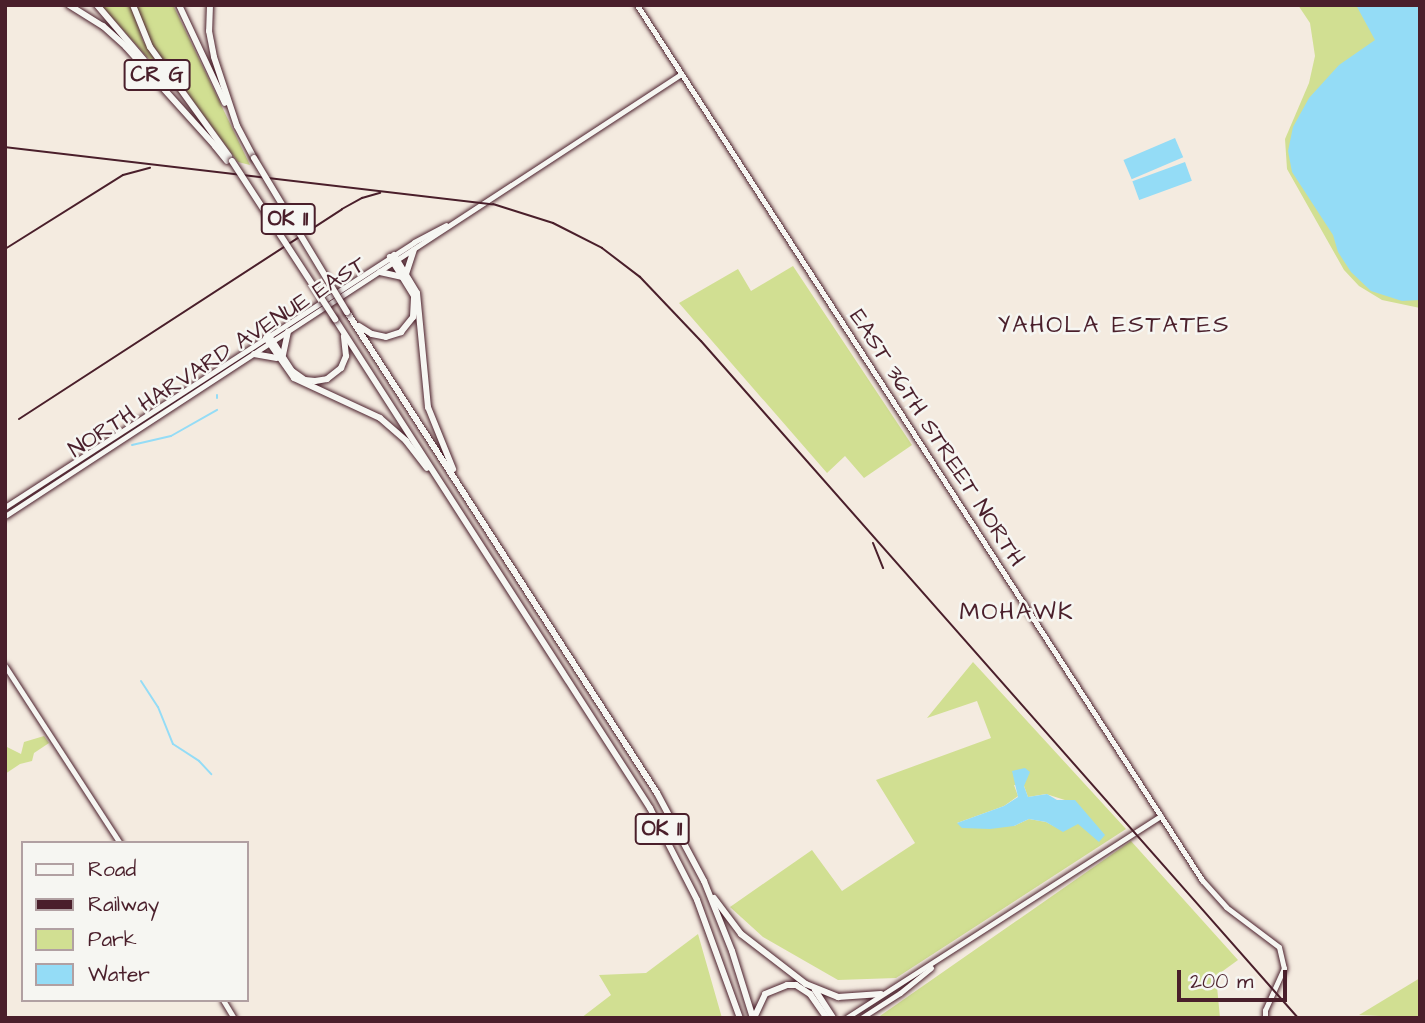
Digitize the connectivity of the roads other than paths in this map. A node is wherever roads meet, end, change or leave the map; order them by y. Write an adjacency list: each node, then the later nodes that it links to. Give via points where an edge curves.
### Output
1 (69, 5): 9 (highway, via 126,47)
2 (97, 5): 9 (highway, CR G)
3 (133, 5): 10 (highway, via 150,47)
4 (179, 5): 8 (highway, CR G)
5 (210, 5): 8 (highway, OK 11, via 214,57)
6 (637, 5): 7 (main road, EAST 36TH STREET NORTH)
7 (681, 74): 12 (main road, NORTH HARVARD AVENUE EAST); 30 (main road, EAST 36TH STREET NORTH)
8 (237, 126): 17 (highway, OK 11, bridge)
9 (216, 147): 10 (highway, CR G)
10 (229, 161): 11 (highway, CR G, bridge)
11 (259, 205): 18 (highway, OK 11, bridge)
12 (446, 225): 13 (main road, NORTH HARVARD AVENUE EAST); 14 (main road, NORTH HARVARD AVENUE EAST)
13 (414, 250): 14 (main road, NORTH HARVARD AVENUE EAST); 16 (highway)
14 (394, 259): 15 (main road, NORTH HARVARD AVENUE EAST); 16 (highway); 20 (main road, NORTH HARVARD AVENUE EAST)
15 (380, 272): 16 (highway); 19 (main road, NORTH HARVARD AVENUE EAST)
16 (405, 276): 17 (highway, via 415,305 404,330 382,337); 24 (highway, via 419,298 430,418)
17 (354, 323): 24 (highway, OK 11)
18 (342, 331): 22 (highway, via 346,356 341,368 327,379 305,380); 27 (highway, OK 11)
19 (288, 332): 20 (main road, NORTH HARVARD AVENUE EAST); 22 (highway)
20 (269, 340): 21 (main road, NORTH HARVARD AVENUE EAST); 22 (highway); 23 (main road, NORTH HARVARD AVENUE EAST)
21 (254, 354): 22 (highway); 23 (main road, NORTH HARVARD AVENUE EAST)
22 (281, 358): 27 (highway, via 298,381 362,407 395,429)
23 (120, 437): 26 (main road, NORTH HARVARD AVENUE EAST)
24 (464, 493): 34 (highway, OK 11, via 651,782)
25 (5, 497): 26 (main road)
26 (10, 507): 28 (main road, NORTH HARVARD AVENUE EAST)
27 (460, 511): 41 (highway, OK 11, via 655,817 709,928)
28 (5, 516)
29 (5, 666): 33 (main road)
30 (1161, 816): 31 (main road); 32 (main road, EAST 36TH STREET NORTH)
31 (1149, 823): 32 (main road); 35 (main road)
32 (1167, 826): 46 (main road, EAST 36TH STREET NORTH, via 1214,896 1279,947 1284,968)
33 (119, 841)
34 (704, 881): 36 (highway, via 741,934); 42 (highway, OK 11)
35 (945, 957): 37 (main road); 45 (main road)
36 (814, 989): 37 (highway, via 847,998); 43 (highway)
37 (881, 995): 44 (main road)
38 (224, 1002): 40 (main road)
39 (824, 1016): 42 (highway, via 806,990 787,985 765,994)
40 (234, 1018)
41 (740, 1018)
42 (754, 1018)
43 (833, 1018)
44 (846, 1018)
45 (861, 1018)
46 (1265, 1018)

